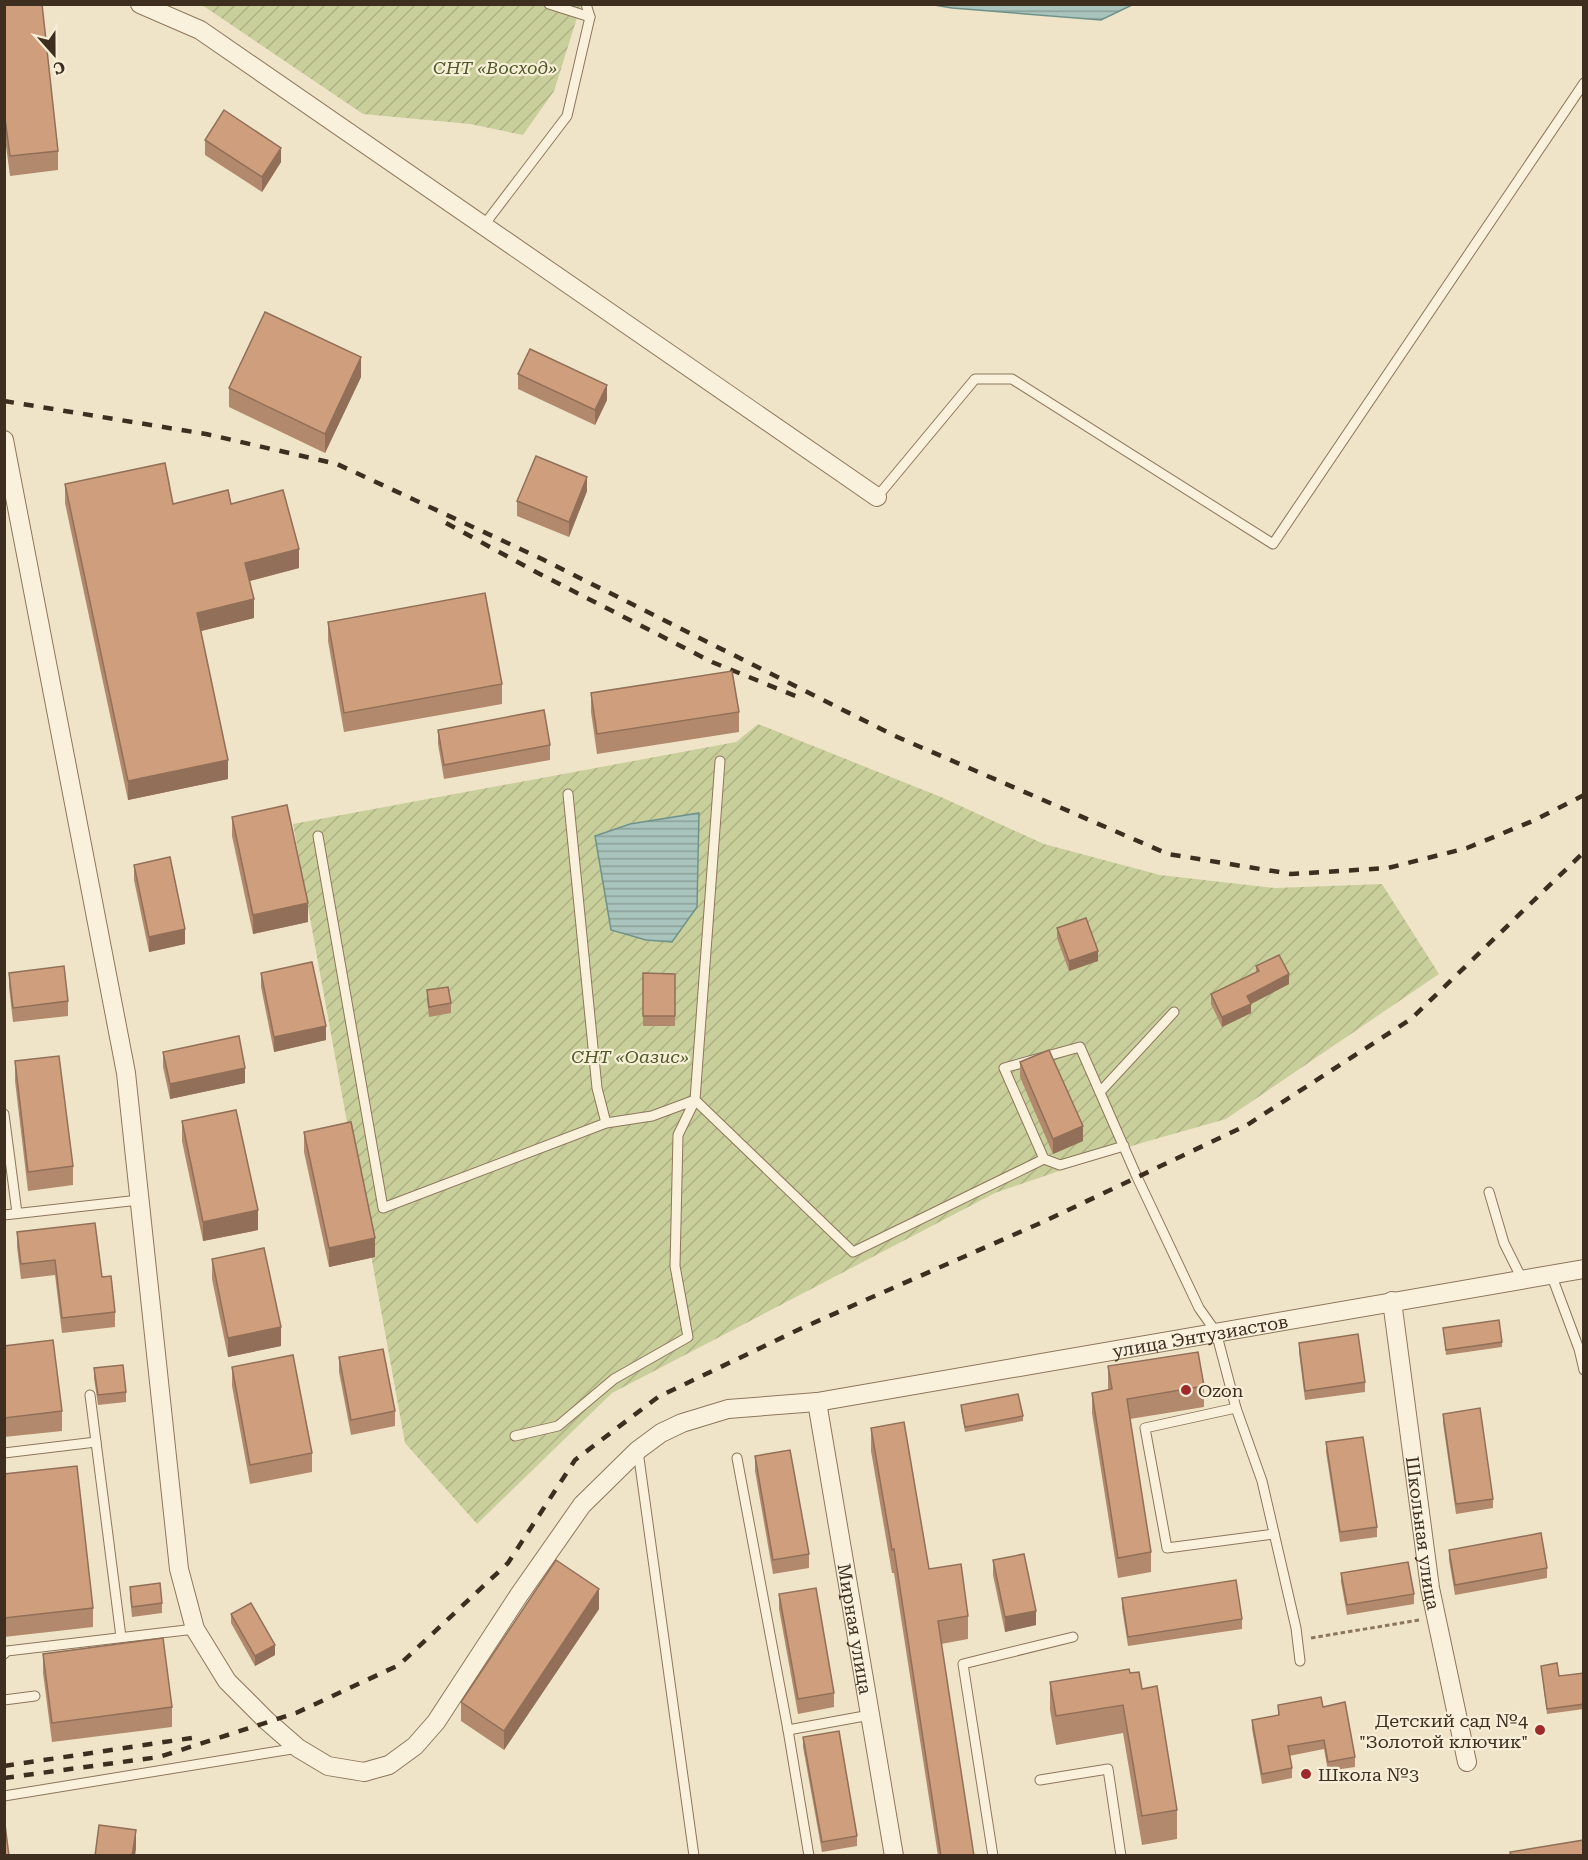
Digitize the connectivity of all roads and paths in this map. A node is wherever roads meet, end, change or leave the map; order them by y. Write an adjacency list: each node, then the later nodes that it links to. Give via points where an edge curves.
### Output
1 (140, 4): 6 (street, via 200,30)
2 (549, 4): 4 (lane)
3 (586, 4): 4 (lane)
4 (590, 17): 6 (lane, via 567,116)
5 (1584, 83): 8 (lane, via 1273,544 1012,379 975,379)
6 (484, 225): 8 (street)
7 (4, 440): 20 (street, улица Энтузиастов, via 126,1073)
8 (877, 497)
9 (720, 760): 14 (lane)
10 (568, 794): 16 (lane, via 597,1088)
11 (318, 836): 16 (lane, via 383,1208)
12 (1174, 1012): 13 (lane)
13 (1100, 1092): 17 (lane); 18 (lane, via 1080,1047 1004,1068)
14 (695, 1100): 16 (lane, via 652,1116); 18 (lane, via 853,1252); 32 (lane, via 678,1135 675,1266 688,1337 615,1379 558,1426)
15 (4, 1114): 21 (lane)
16 (606, 1123)
17 (1124, 1146): 18 (lane, via 1060,1165); 27 (lane, via 1198,1308)
18 (1044, 1159)
19 (1489, 1192): 25 (lane, via 1504,1244)
20 (139, 1200): 21 (lane); 39 (street, улица Энтузиастов, via 179,1569)
21 (17, 1213): 22 (lane)
22 (4, 1215)
23 (1584, 1269): 24 (street, улица Энтузиастов)
24 (1551, 1274): 25 (street, улица Энтузиастов); 28 (lane)
25 (1522, 1279): 26 (street, улица Энтузиастов)
26 (1392, 1301): 27 (street, улица Энтузиастов); 38 (street, Школьная улица)
27 (1216, 1332): 30 (street, улица Энтузиастов); 31 (lane)
28 (1584, 1370)
29 (90, 1395): 33 (lane)
30 (817, 1402): 34 (street, улица Энтузиастов, via 728,1409 682,1423); 47 (street, Мирная улица)
31 (1236, 1408): 37 (lane, via 1262,1481); 37 (lane, via 1145,1428 1167,1548)
32 (515, 1436)
33 (96, 1442): 35 (lane); 40 (lane)
34 (638, 1449): 49 (street, улица Энтузиастов, via 582,1505 436,1722 415,1746 389,1765 364,1772 328,1766); 53 (lane)
35 (4, 1453)
36 (736, 1458): 48 (lane)
37 (1274, 1534): 42 (lane)
38 (1436, 1617): 42 (path); 50 (street, Школьная улица)
39 (195, 1629): 40 (lane); 49 (street, улица Энтузиастов, via 227,1681)
40 (121, 1637): 43 (lane)
41 (1073, 1637): 56 (lane, via 963,1664)
42 (1298, 1641): 44 (lane)
43 (4, 1654)
44 (1300, 1660)
45 (35, 1696): 46 (lane)
46 (4, 1700)
47 (870, 1715): 48 (lane); 55 (street, Мирная улица)
48 (788, 1730): 54 (lane)
49 (298, 1748): 52 (lane)
50 (1467, 1762)
51 (1040, 1780): 57 (lane, via 1107,1769)
52 (4, 1796)
53 (694, 1856)
54 (809, 1856)
55 (894, 1856)
56 (993, 1856)
57 (1121, 1856)

